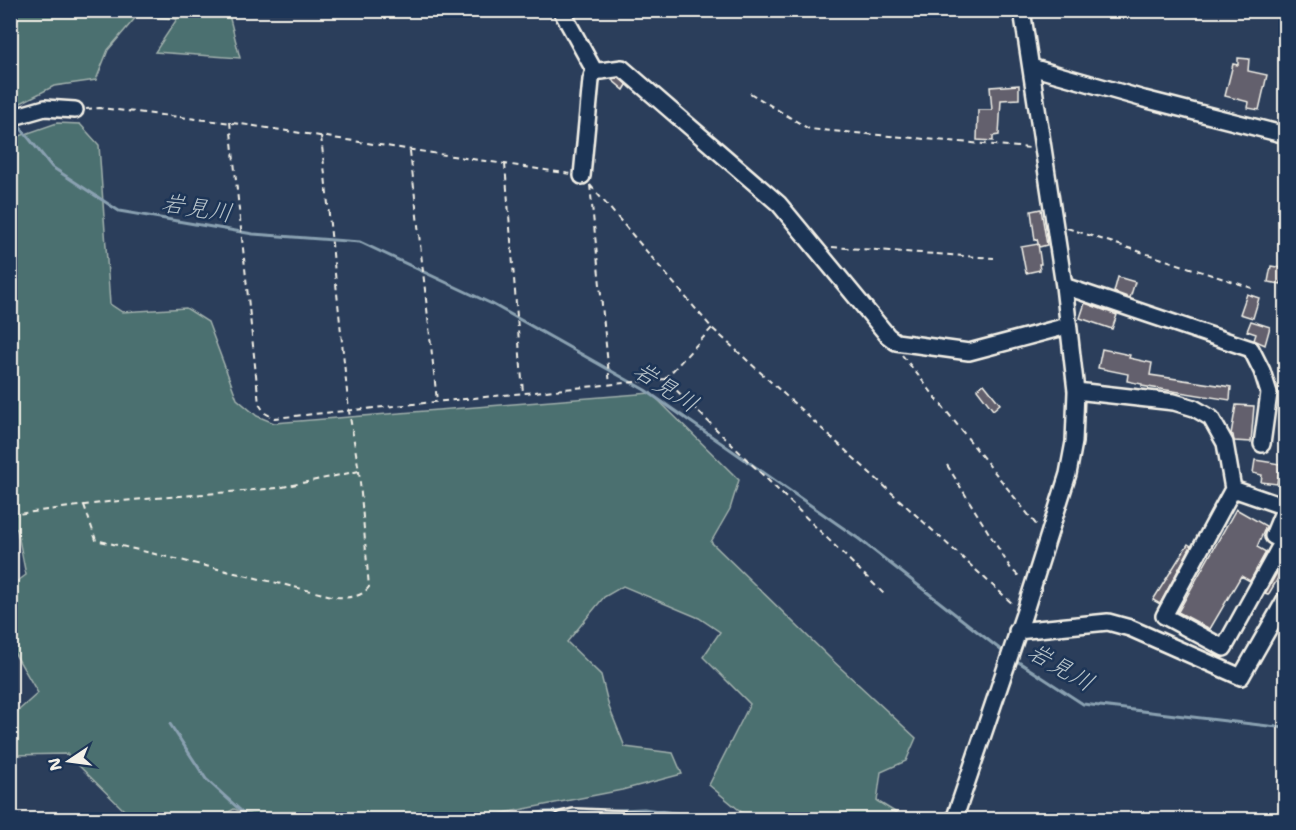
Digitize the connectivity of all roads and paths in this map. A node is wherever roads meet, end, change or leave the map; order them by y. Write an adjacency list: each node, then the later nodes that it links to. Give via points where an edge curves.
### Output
1 (561, 10): 4 (street)
2 (1022, 10): 3 (street)
3 (1031, 67): 9 (street); 12 (street)
4 (594, 70): 14 (street); 16 (street, via 622,68 779,204)
5 (750, 93): 12 (path, via 808,129)
6 (75, 110): 7 (street, via 45,108); 8 (path, via 100,108)
7 (10, 118)
8 (230, 122): 10 (path); 28 (path, via 259,404 274,418)
9 (1286, 135)
10 (321, 136): 11 (path); 28 (path)
11 (410, 149): 13 (path); 27 (path)
12 (1042, 149): 15 (street)
13 (505, 164): 14 (path); 26 (path)
14 (582, 176)
15 (1053, 223): 18 (street); 19 (path)
16 (814, 245): 17 (path); 22 (street)
17 (994, 258)
18 (1064, 286): 20 (street); 29 (street, via 1251,349 1269,393)
19 (1252, 288)
20 (1067, 326): 22 (street, via 969,352); 25 (street)
21 (712, 328): 23 (path); 24 (path, via 590,185); 39 (path)
22 (896, 342): 35 (path, via 899,352)
23 (665, 380): 24 (path); 37 (path)
24 (610, 385): 26 (path)
25 (1076, 391): 32 (street, via 1174,402 1211,418 1225,442); 35 (street, via 1068,474)
26 (523, 393): 27 (path)
27 (437, 401): 28 (path)
28 (349, 411): 31 (path)
29 (1262, 444)
30 (948, 465): 36 (path, via 1011,569)
31 (359, 471): 33 (path, via 278,488); 33 (path, via 369,580 365,592 353,597 336,597 96,540)
32 (1233, 489): 32 (street, via 1285,507 1273,536 1283,541 1224,648 1164,616)
33 (84, 505): 34 (path)
34 (10, 515)
35 (1047, 539): 36 (street)
36 (1032, 588): 39 (street)
37 (885, 595)
38 (1286, 598): 40 (street, via 1241,677 1108,622)
39 (1024, 614): 40 (street)
40 (1017, 631): 44 (street)
41 (570, 819): 42 (street)
42 (627, 819): 43 (street)
43 (647, 819)
44 (954, 819)

